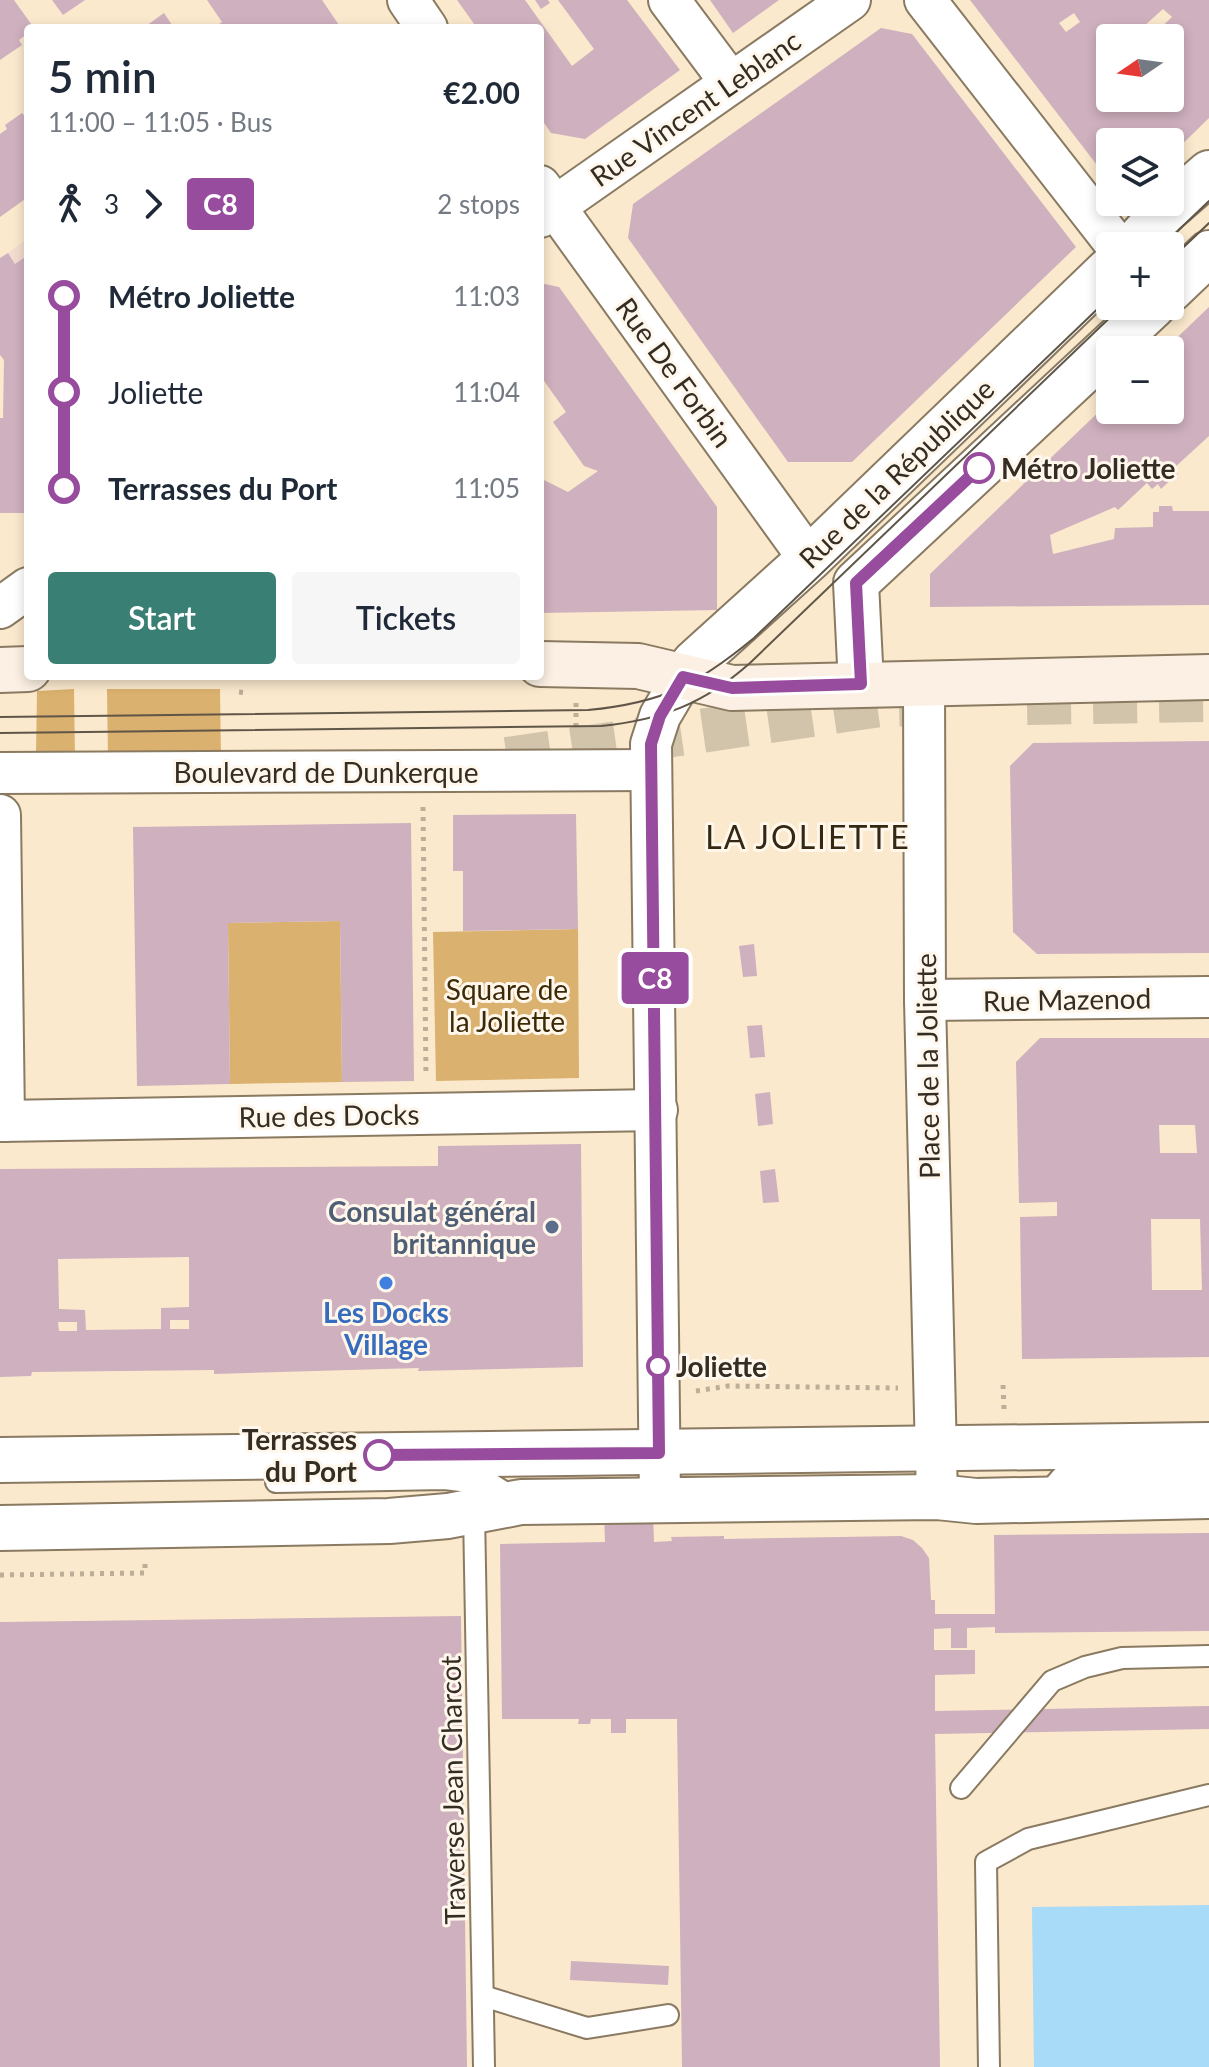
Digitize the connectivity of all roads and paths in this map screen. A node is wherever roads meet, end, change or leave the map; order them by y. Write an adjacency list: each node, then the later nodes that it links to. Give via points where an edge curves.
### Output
1 (408, 0): 5 (street)
2 (669, 0): 6 (street)
3 (850, 0): 6 (street, Rue Vincent Leblanc)
4 (925, 0): 9 (street)
5 (424, 24)
6 (731, 83): 8 (street, Rue Vincent Leblanc)
7 (1209, 173): 10 (street)
8 (545, 203): 15 (street, Rue De Forbin)
9 (1106, 232)
10 (1146, 232)
11 (1209, 253): 12 (street)
12 (1184, 277)
13 (1096, 282): 15 (street, Rue de la République)
14 (1138, 320): 24 (street, Rue de la République, via 856,583)
15 (809, 559): 21 (street, Rue de la République)
16 (24, 591): 17 (street)
17 (0, 608)
18 (558, 664): 21 (main road, via 623,664); 27 (path)
19 (24, 669): 20 (main road)
20 (0, 670)
21 (683, 677): 24 (main road, via 732,688); 28 (street, via 657,724)
22 (1209, 677): 23 (main road)
23 (924, 682): 24 (main road); 33 (street, Place de la Joliette)
24 (861, 684)
25 (239, 692): 26 (path)
26 (248, 693)
27 (576, 770): 28 (street, Boulevard de Dunkerque); 29 (street, Boulevard de Dunkerque)
28 (651, 770): 34 (street)
29 (0, 773)
30 (438, 805): 35 (path, via 423,805)
31 (0, 815): 36 (street)
32 (1209, 997): 33 (street, Rue Mazenod)
33 (925, 1000): 42 (street, Place de la Joliette)
34 (657, 1110): 35 (street, Rue des Docks); 43 (street)
35 (427, 1113): 36 (street, Rue des Docks)
36 (2, 1121)
37 (910, 1389): 38 (path, via 728,1386)
38 (692, 1392)
39 (989, 1409): 40 (path)
40 (1004, 1411)
41 (1209, 1445): 42 (street)
42 (935, 1450): 43 (street); 48 (street, Place de la Joliette)
43 (659, 1453): 44 (street); 49 (street)
44 (0, 1460)
45 (1209, 1470): 50 (lane, via 1066,1472)
46 (276, 1482): 51 (lane, via 445,1479 493,1485)
47 (1209, 1496): 50 (street)
48 (937, 1497): 49 (street); 50 (street)
49 (660, 1498): 51 (street)
50 (1042, 1500)
51 (521, 1502): 52 (street)
52 (474, 1512): 53 (street, via 389,1521); 59 (lane, Traverse Jean Charcot)
53 (0, 1528)
54 (145, 1573): 55 (path)
55 (0, 1575)
56 (1209, 1656): 57 (lane, via 1122,1658 1052,1681)
57 (961, 1788)
58 (1209, 1795): 62 (lane, via 1028,1839 986,1862)
59 (483, 1996): 60 (lane, via 587,2028); 61 (lane, Traverse Jean Charcot)
60 (668, 2015)
61 (484, 2067)
62 (989, 2067)

